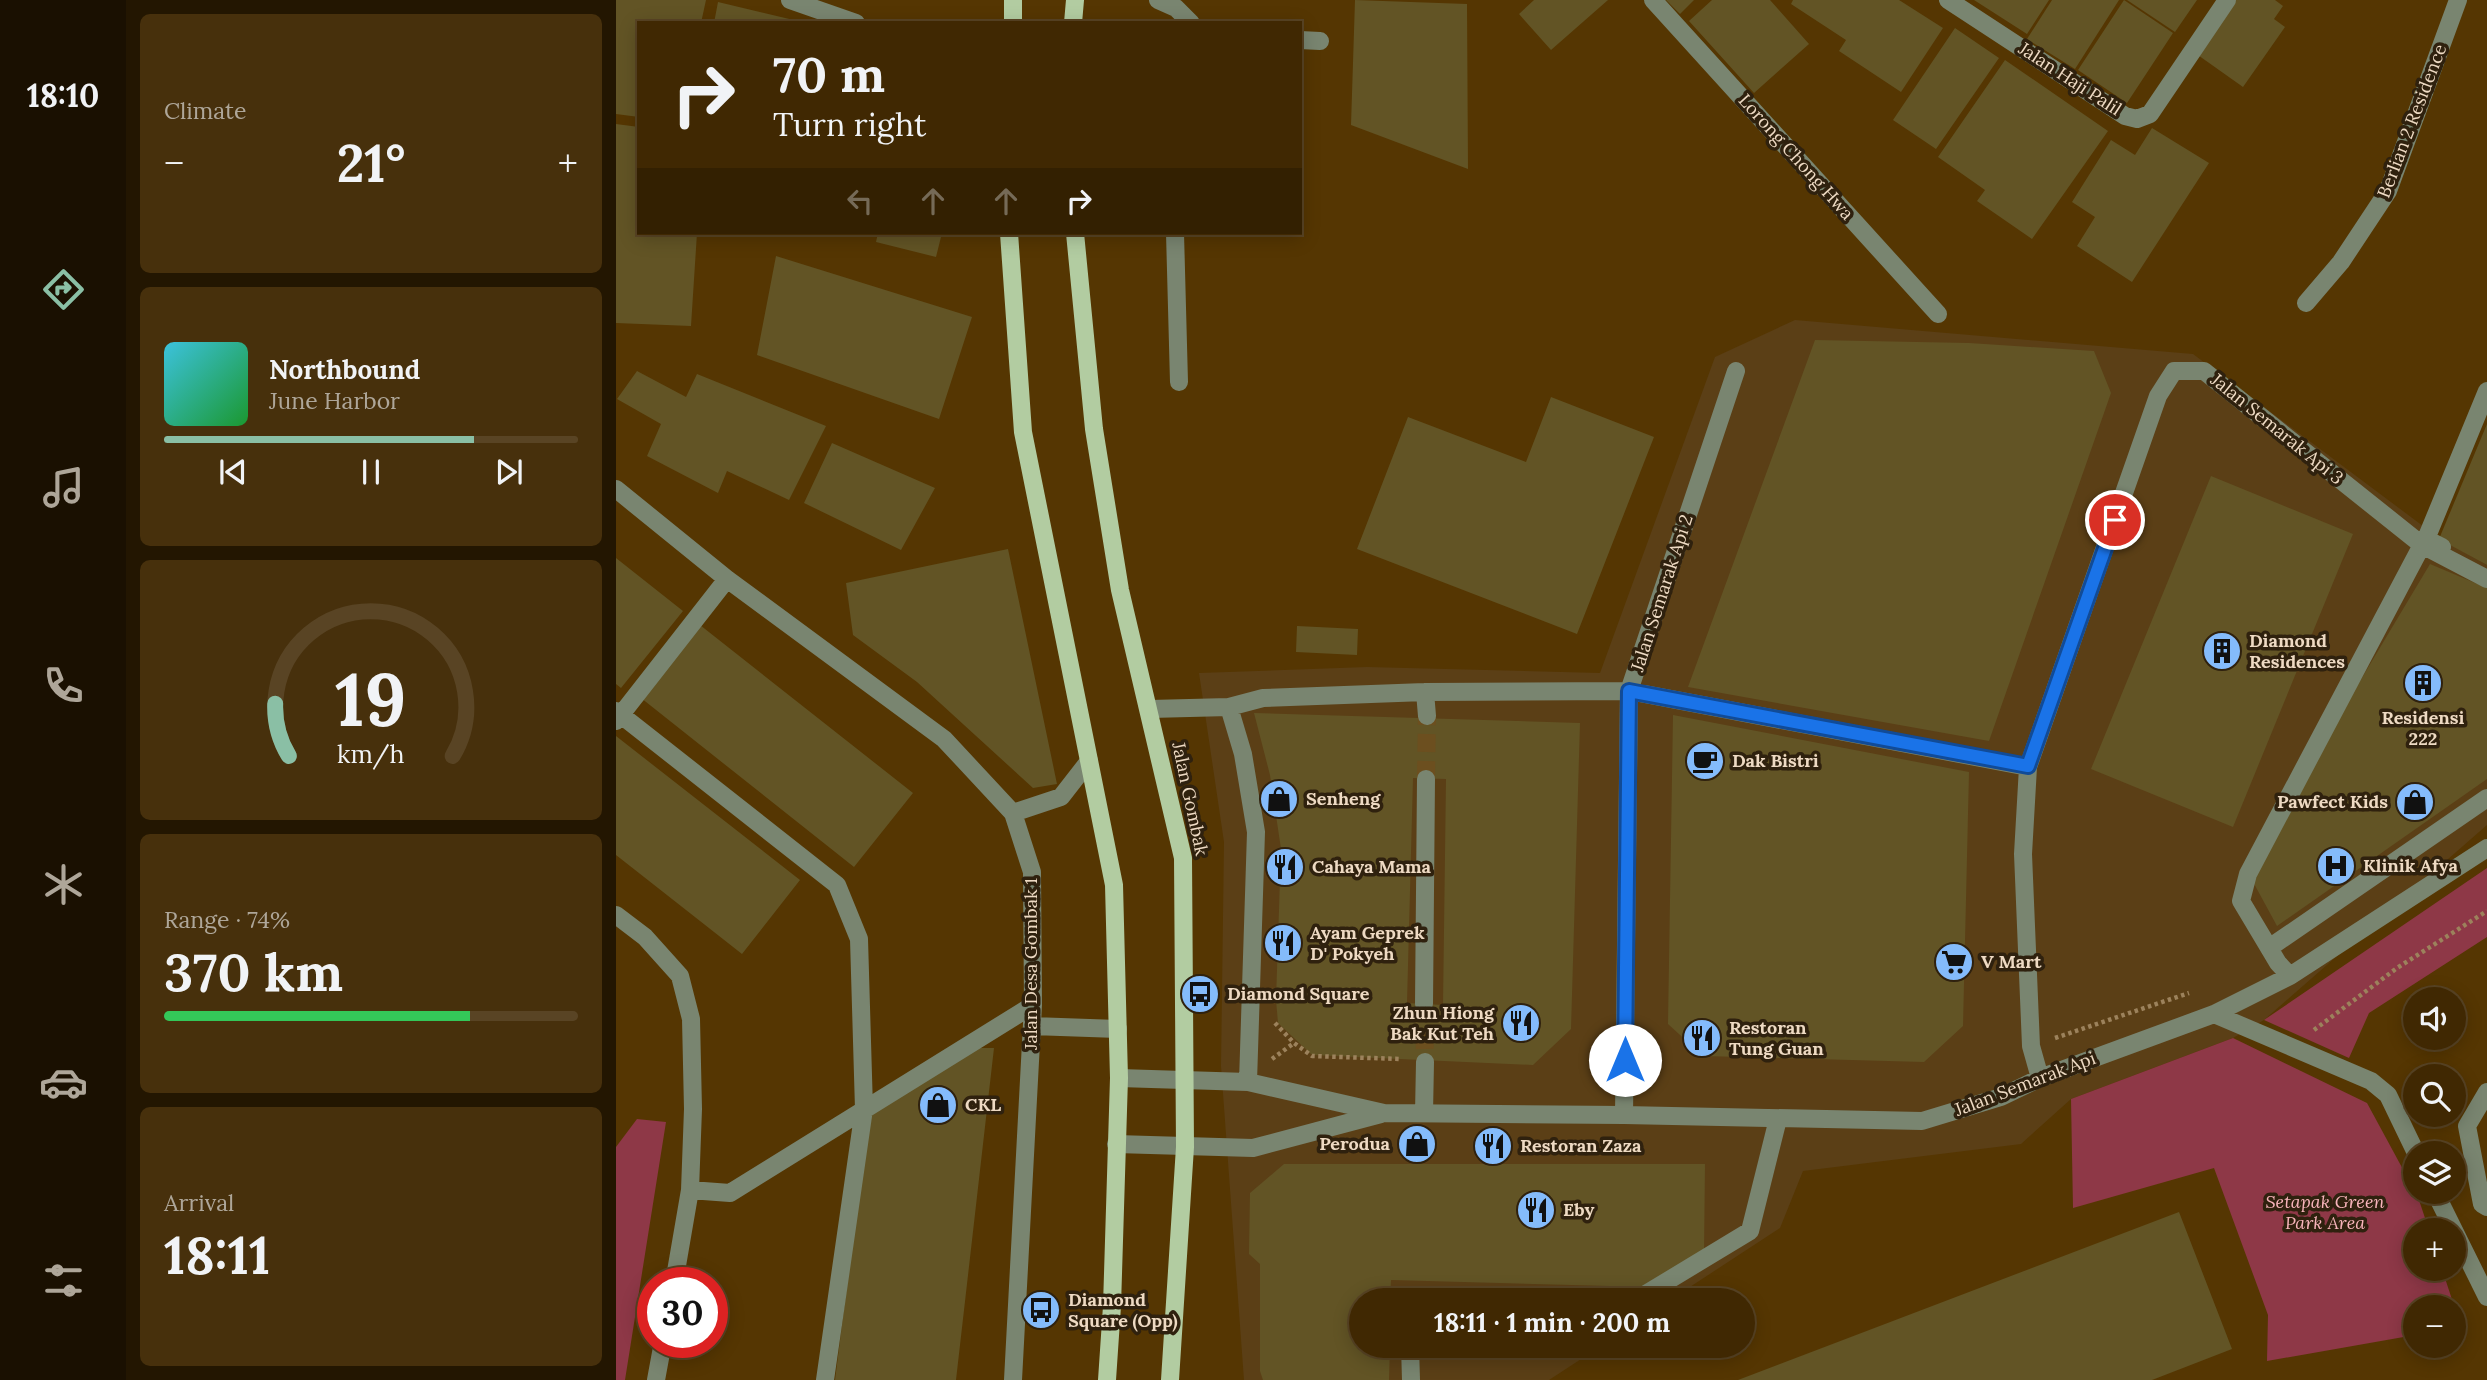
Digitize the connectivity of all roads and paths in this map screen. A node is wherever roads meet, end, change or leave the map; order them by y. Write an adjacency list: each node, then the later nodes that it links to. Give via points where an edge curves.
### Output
1 (790, 0): 9 (street)
2 (1013, 0): 10 (main road)
3 (1074, 0): 11 (main road)
4 (1158, 0): 12 (street)
5 (1653, 0): 19 (street, Lorong Chong Hwa)
6 (1948, 0): 7 (street, Jalan Haji Palil, via 2125,116 2137,118 2150,114)
7 (2227, 0)
8 (2458, 0): 18 (street, Berlian 2 Residence, via 2388,191 2341,262)
9 (850, 21)
10 (1013, 21)
11 (1073, 21)
12 (1189, 21)
13 (1302, 40): 14 (street)
14 (1320, 41)
15 (1009, 235): 34 (main road, via 1023,432)
16 (1076, 235): 31 (main road, Jalan Gombak, via 1094,429 1120,590)
17 (1175, 235): 21 (street)
18 (2306, 303)
19 (1938, 314)
20 (1736, 371): 28 (street, Jalan Semarak Api 2)
21 (1179, 382)
22 (2487, 391): 25 (street, via 2426,539)
23 (616, 489): 26 (street, Jalan Desa Gombak 1)
24 (2422, 545): 27 (street); 35 (street, Jalan Semarak Api 3, via 2204,371 2174,371 2158,396); 42 (street, via 2248,874 2241,901)
25 (2487, 571)
26 (727, 579): 32 (street); 38 (street, Jalan Desa Gombak 1, via 944,739)
27 (2487, 579)
28 (1629, 691): 29 (street); 35 (street); 60 (street, Jalan Semarak Api 2)
29 (1426, 692): 30 (street, via 1263,698); 33 (street)
30 (1229, 707): 31 (street); 55 (street, via 1243,754 1256,832)
31 (1150, 709): 54 (main road, Jalan Gombak, via 1183,858)
32 (618, 716): 57 (street, via 837,885 859,939)
33 (1427, 716)
34 (1089, 761): 38 (street, via 1061,796); 49 (main road, via 1114,885)
35 (2028, 766): 53 (street, Jalan Semarak Api 3, via 2023,854 2031,1046)
36 (1426, 779): 44 (street, via 1419,914)
37 (2487, 798): 42 (street)
38 (1013, 813): 45 (street, Jalan Desa Gombak 1, via 1032,872)
39 (2487, 848): 43 (street, Jalan Semarak Api)
40 (2487, 911): 50 (path, via 2397,968)
41 (616, 915): 65 (street, via 645,937 680,976 691,1018 694,1109)
42 (2269, 948): 43 (street)
43 (2290, 976): 46 (street, Jalan Semarak Api)
44 (1424, 1004)
45 (1033, 1005): 48 (street, Jalan Desa Gombak 1); 57 (street)
46 (2214, 1014): 50 (street); 53 (street, Jalan Semarak Api)
47 (1274, 1022): 51 (path, via 1312,1056)
48 (1032, 1026): 49 (street); 75 (street, Jalan Desa Gombak 1)
49 (1118, 1029): 52 (main road)
50 (2295, 1049): 62 (street, via 2371,1081 2388,1095)
51 (1418, 1061): 59 (street)
52 (1119, 1078): 54 (street, Jalan Semarak Api); 63 (main road)
53 (2040, 1078): 61 (street, Jalan Semarak Api, via 2001,1097 1922,1121)
54 (1185, 1080): 55 (street, Jalan Semarak Api); 64 (main road, Jalan Gombak)
55 (1248, 1082): 58 (street, Jalan Semarak Api)
56 (2487, 1092): 67 (street, via 2467,1126 2482,1204)
57 (864, 1109): 65 (street, via 730,1193); 74 (street)
58 (1384, 1113): 59 (street, Jalan Semarak Api); 64 (street, Jalan Semarak Api, via 1253,1148)
59 (1424, 1114): 60 (street, Jalan Semarak Api)
60 (1624, 1115): 61 (street, Jalan Semarak Api)
61 (1778, 1119): 69 (street, via 1750,1231)
62 (2410, 1141)
63 (1116, 1144): 64 (street, Jalan Semarak Api); 76 (main road)
64 (1185, 1146): 77 (main road, Jalan Gombak)
65 (690, 1190): 68 (street)
66 (2441, 1204): 70 (street)
67 (2487, 1207)
68 (677, 1267)
69 (1656, 1288)
70 (2487, 1297)
71 (660, 1358): 73 (street)
72 (1410, 1358): 78 (street)
73 (656, 1380)
74 (825, 1380)
75 (1013, 1380)
76 (1107, 1380)
77 (1170, 1380)
78 (1411, 1380)

